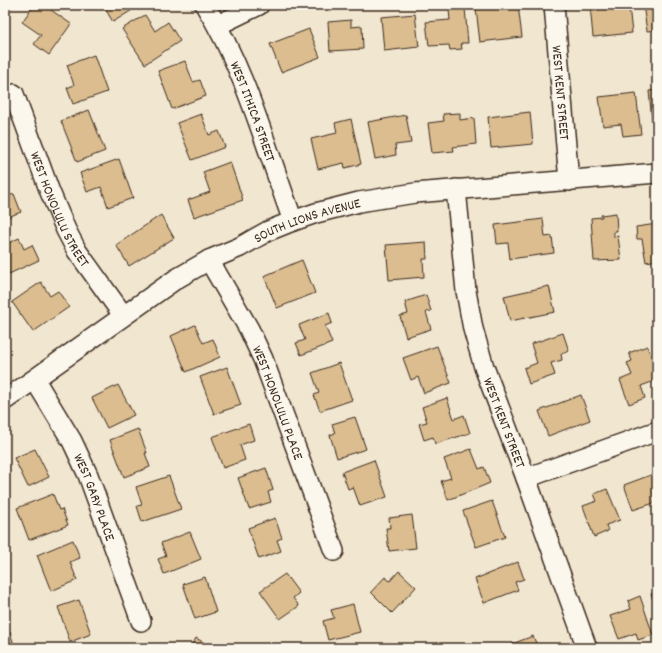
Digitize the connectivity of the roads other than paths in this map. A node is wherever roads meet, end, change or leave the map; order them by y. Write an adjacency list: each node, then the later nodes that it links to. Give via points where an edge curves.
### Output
1 (205, 5): 4 (street, WEST ITHICA STREET)
2 (260, 5): 4 (street)
3 (554, 5): 7 (street, WEST KENT STREET)
4 (218, 25): 9 (street, WEST ITHICA STREET, via 234,60)
5 (14, 94): 11 (street, WEST HONOLULU STREET, via 66,230 77,251)
6 (657, 173): 7 (street, SOUTH LIONS AVENUE)
7 (570, 181): 8 (street, SOUTH LIONS AVENUE)
8 (456, 189): 9 (street, SOUTH LIONS AVENUE, via 359,202); 15 (street, WEST KENT STREET, via 466,291 473,329 484,367)
9 (293, 221): 10 (street, SOUTH LIONS AVENUE)
10 (209, 260): 11 (street, SOUTH LIONS AVENUE); 16 (street, WEST HONOLULU PLACE, via 249,329 263,359)
11 (123, 315): 12 (street, SOUTH LIONS AVENUE)
12 (35, 380): 13 (street, SOUTH LIONS AVENUE); 17 (street, WEST GARY PLACE, via 72,441 88,475)
13 (5, 400)
14 (657, 431): 15 (street)
15 (526, 478): 18 (street, WEST KENT STREET)
16 (334, 551)
17 (141, 621)
18 (587, 648)

